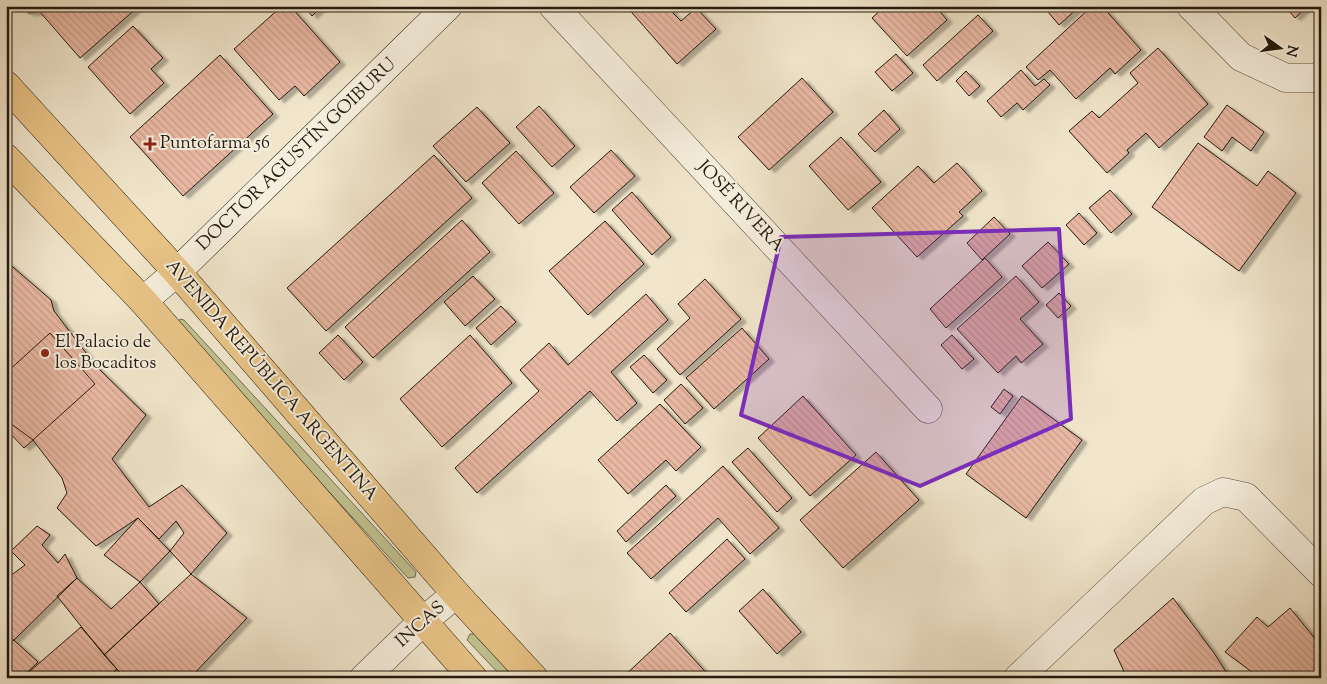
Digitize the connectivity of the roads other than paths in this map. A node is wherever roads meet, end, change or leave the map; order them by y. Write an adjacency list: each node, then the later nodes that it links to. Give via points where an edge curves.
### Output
1 (448, 6): 7 (street, DOCTOR AGUSTÍN GOIBURU)
2 (553, 6): 9 (street, JOSÉ RIVERA)
3 (1191, 6): 4 (street, via 1240,57 1286,78)
4 (1319, 76)
5 (6, 86): 7 (highway, AVENIDA REPÚBLICA ARGENTINA)
6 (6, 158): 8 (highway)
7 (177, 272): 8 (street, DOCTOR AGUSTÍN GOIBURU); 11 (highway, AVENIDA REPÚBLICA ARGENTINA)
8 (143, 301): 12 (highway)
9 (928, 409)
10 (1321, 573): 16 (street, via 1246,497 1223,492 1204,501)
11 (456, 594): 12 (street, INCAS); 15 (highway, AVENIDA REPÚBLICA ARGENTINA)
12 (422, 622): 13 (street, INCAS); 14 (highway)
13 (364, 678)
14 (473, 678)
15 (534, 678)
16 (1018, 678)

